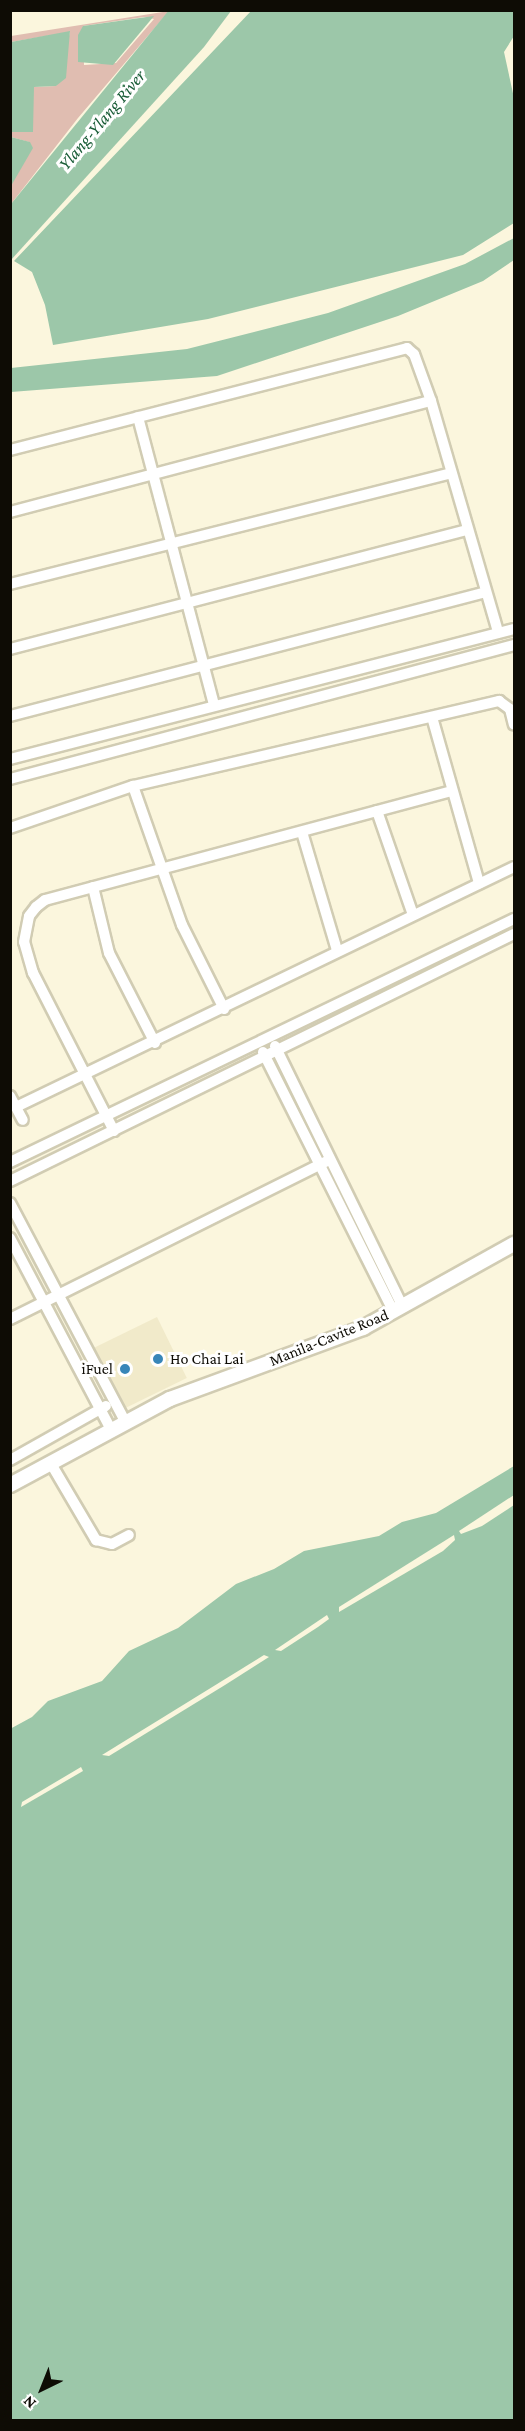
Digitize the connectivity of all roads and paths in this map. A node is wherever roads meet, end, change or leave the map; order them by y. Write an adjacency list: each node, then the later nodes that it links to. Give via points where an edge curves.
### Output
1 (431, 401): 2 (street, via 414,354 407,348); 4 (street); 5 (street)
2 (138, 417): 3 (street); 4 (street)
3 (10, 450)
4 (155, 473): 6 (street); 8 (street)
5 (451, 473): 7 (street); 8 (street)
6 (10, 512)
7 (467, 530): 10 (street); 11 (street)
8 (172, 542): 9 (street); 11 (street)
9 (10, 584)
10 (485, 592): 13 (street); 16 (street)
11 (187, 602): 15 (street); 16 (street)
12 (514, 628): 13 (street)
13 (498, 632): 17 (street)
14 (514, 645): 22 (street)
15 (10, 650)
16 (203, 664): 17 (street); 18 (street)
17 (214, 705): 21 (street)
18 (10, 716)
19 (432, 717): 20 (street, via 499,701 510,709); 25 (street); 26 (street)
20 (514, 725)
21 (118, 733): 22 (street); 23 (street)
22 (122, 748): 24 (street)
23 (10, 759)
24 (10, 779)
25 (133, 786): 28 (street); 30 (street)
26 (452, 791): 27 (street); 32 (street)
27 (377, 812): 29 (street); 34 (street)
28 (10, 828)
29 (302, 832): 30 (street); 37 (street)
30 (164, 867): 33 (street); 38 (street, via 182,925)
31 (514, 867): 32 (street)
32 (479, 884): 34 (street)
33 (93, 887): 40 (street, via 109,953); 44 (street, via 45,900 29,916 24,942 33,973)
34 (413, 915): 37 (street)
35 (514, 919): 39 (street)
36 (514, 934): 42 (street)
37 (337, 950): 38 (street)
38 (224, 1010): 40 (street)
39 (271, 1038): 41 (street); 42 (street)
40 (154, 1043): 44 (street)
41 (258, 1044): 43 (street); 47 (street)
42 (278, 1052): 43 (street); 50 (street)
43 (265, 1058): 49 (street); 52 (street)
44 (86, 1076): 46 (street); 47 (street)
45 (10, 1096): 46 (street)
46 (16, 1107): 48 (street)
47 (107, 1116): 49 (street); 51 (street)
48 (23, 1120)
49 (114, 1131): 53 (street)
50 (329, 1160): 52 (street); 59 (street)
51 (10, 1162)
52 (318, 1166): 57 (street); 59 (street)
53 (10, 1181)
54 (10, 1203): 57 (street)
55 (10, 1238): 58 (street)
56 (514, 1244): 59 (main road, Manila-Cavite Road)
57 (59, 1294): 58 (street); 61 (street)
58 (44, 1301): 60 (street); 62 (street)
59 (398, 1310): 63 (main road, Manila-Cavite Road, via 363,1328 170,1398)
60 (10, 1319)
61 (115, 1401): 62 (street); 63 (street)
62 (100, 1409): 64 (street); 65 (street)
63 (125, 1421): 64 (main road, Manila-Cavite Road)
64 (110, 1428): 66 (main road, Manila-Cavite Road)
65 (10, 1460)
66 (50, 1462): 67 (main road, Manila-Cavite Road); 68 (street, via 96,1540 112,1544)
67 (10, 1485)
68 (129, 1535)

